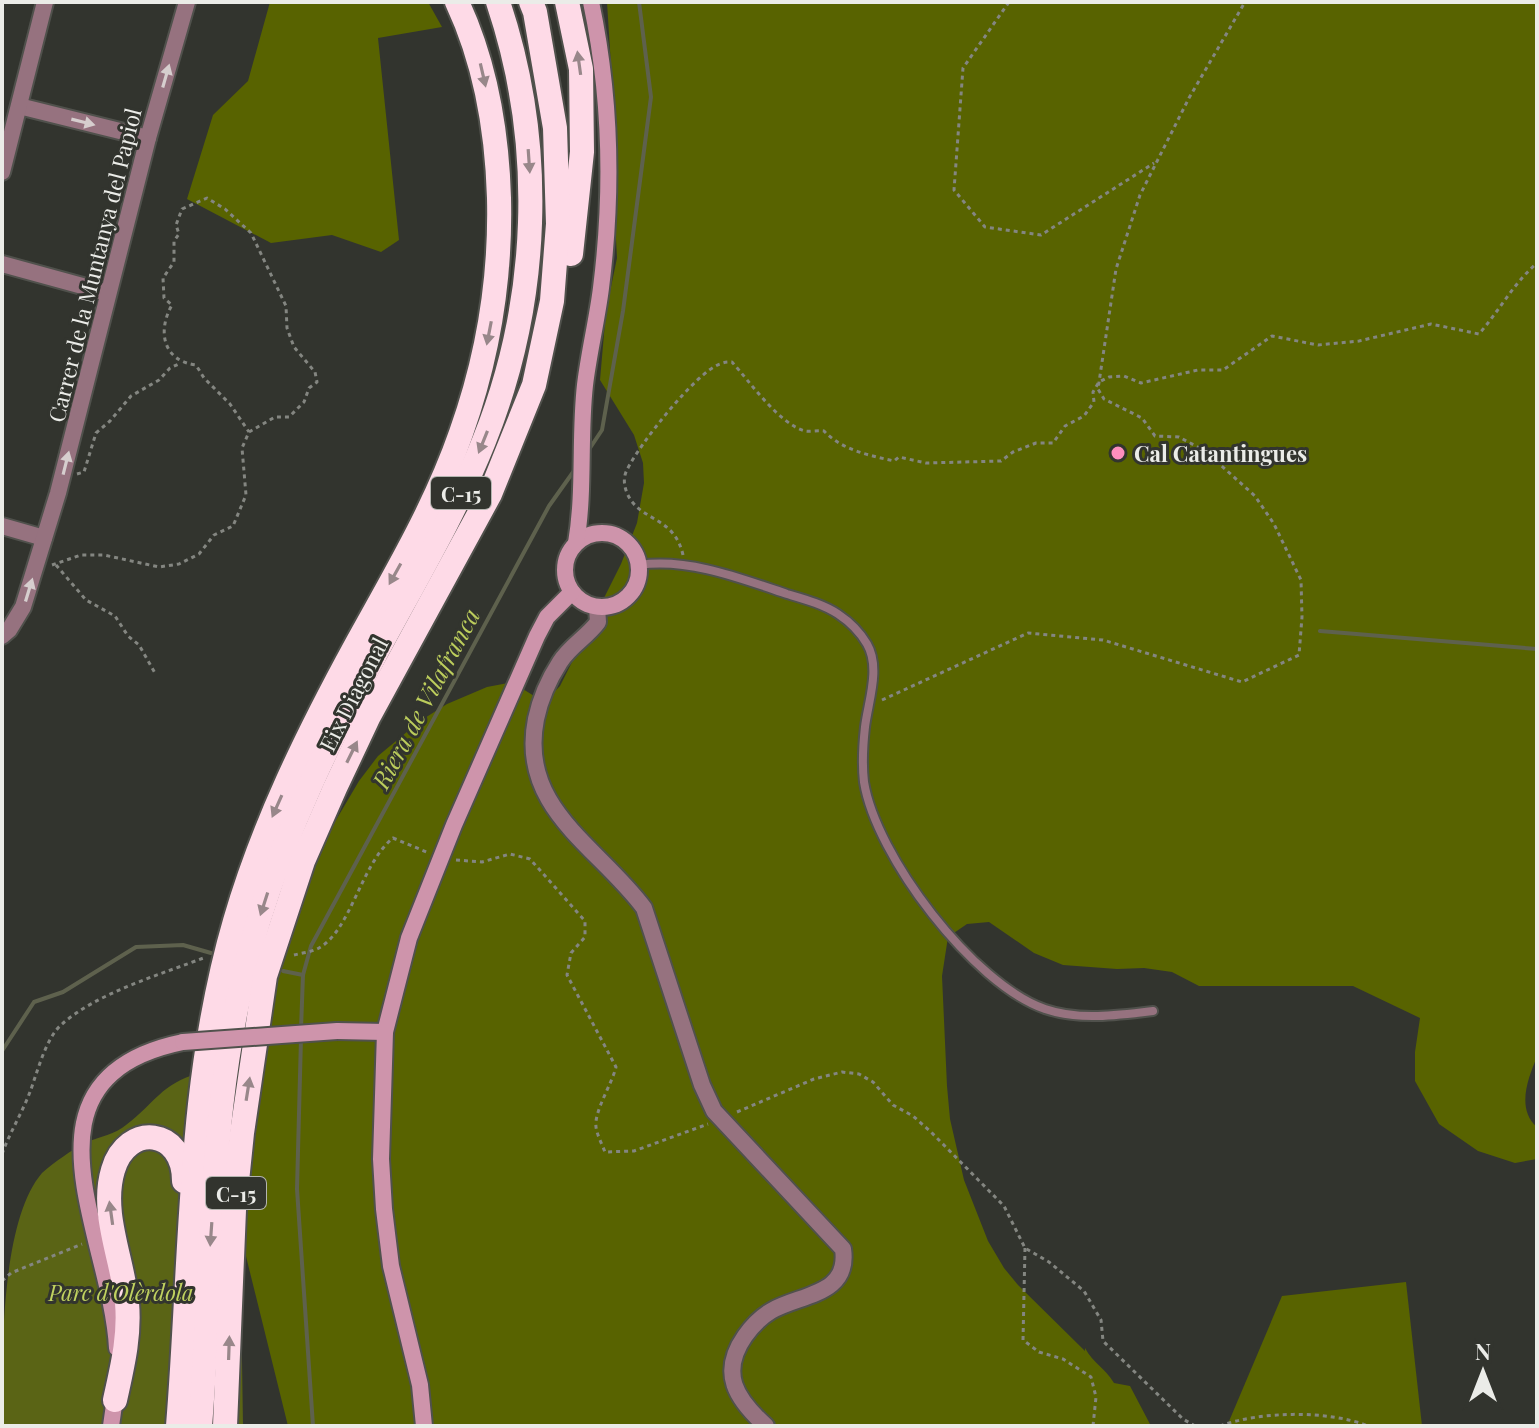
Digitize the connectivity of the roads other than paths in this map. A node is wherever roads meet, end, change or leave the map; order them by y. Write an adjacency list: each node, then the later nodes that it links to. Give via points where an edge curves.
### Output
1 (45, 2): 8 (street)
2 (187, 2): 9 (street, Carrer de la Muntanya del Papiol, one-way to 2)
3 (457, 2): 25 (highway, one-way to 25, via 481,64 495,139 499,225 489,332 471,404 444,476 319,716 252,867 213,1015)
4 (498, 2): 29 (highway, Eix Diagonal / C-15, one-way to 29, via 522,96 531,177 528,257 516,338 473,466 313,776 256,927 224,1085)
5 (531, 2): 13 (highway, Eix Diagonal / C-15, via 555,128 558,224 552,301)
6 (567, 2): 13 (highway, one-way to 6, via 549,363 565,305 582,152 581,69)
7 (591, 2): 14 (street, via 603,56 609,168 601,287 582,416)
8 (19, 106): 9 (street, one-way to 9); 10 (street)
9 (148, 138): 12 (street, Carrer de la Muntanya del Papiol)
10 (2, 172)
11 (2, 264): 12 (street)
12 (108, 293): 17 (street, Carrer de la Muntanya del Papiol, one-way to 12)
13 (534, 385): 30 (highway, Eix Diagonal / C-15, one-way to 13, via 234,1210 265,976 303,861 335,788 490,494)
14 (583, 504): 16 (street); 18 (street)
15 (2, 526): 17 (street)
16 (607, 533): 18 (street); 19 (street, via 631,546)
17 (44, 538): 22 (street, Carrer de la Muntanya del Papiol, one-way to 17, via 23,607)
18 (576, 543): 20 (street, via 566,560)
19 (639, 565): 21 (street, via 636,588 628,598); 23 (lane, via 680,564 757,584 836,612 856,628 874,667 863,761 870,804 908,878 959,948 1018,997 1045,1009 1074,1016)
20 (572, 592): 21 (street); 24 (street, via 547,617 537,636 441,858 409,938)
21 (597, 607): 32 (street, via 598,622 567,652 538,710 532,743 541,790 644,908 709,1104 843,1249 842,1268 831,1284 765,1315 733,1358 739,1397)
22 (2, 636)
23 (1153, 1011)
24 (385, 1032): 26 (street, bridge, via 183,1042 153,1049 111,1074 91,1101 80,1161 111,1297); 31 (street, via 384,1209)
25 (188, 1257): 26 (highway, one-way to 25, via 128,1320 110,1182 120,1153 133,1141 160,1140 180,1156); 28 (highway)
26 (115, 1400): 27 (street)
27 (111, 1426)
28 (178, 1426)
29 (200, 1426)
30 (225, 1426)
31 (424, 1426)
32 (766, 1426)

